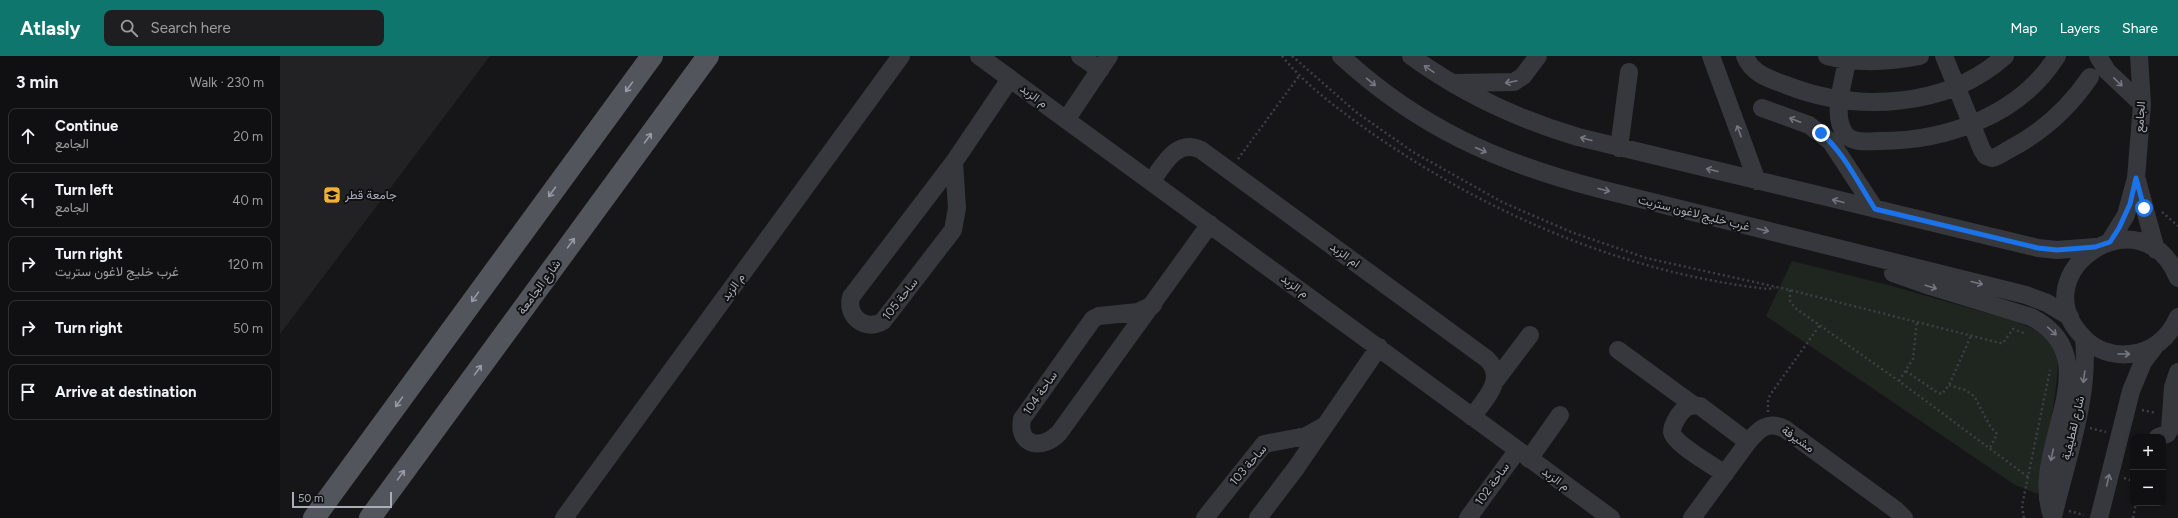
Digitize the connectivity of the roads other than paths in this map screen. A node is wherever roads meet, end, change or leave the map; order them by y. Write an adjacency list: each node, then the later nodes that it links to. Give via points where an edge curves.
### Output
1 (652, 56): 62 (main road, one-way to 62)
2 (708, 56): 63 (main road, شارع الجامعة, one-way to 2)
3 (901, 56): 64 (street, م الزبد)
4 (979, 56): 22 (street, م الزبد)
5 (1080, 56): 19 (street)
6 (1341, 56): 39 (street, غرب خليج لاغون ستريت, one-way to 39, via 1374,85 1427,121 1456,138 1502,159 1552,176)
7 (1411, 56): 23 (street, one-way to 7)
8 (1538, 56): 23 (street, one-way to 23, via 1523,76 1514,82)
9 (1711, 56): 33 (street, one-way to 9)
10 (1745, 56): 25 (street, via 1754,69 1763,76 1798,90)
11 (1827, 56): 18 (street)
12 (1920, 56): 18 (street, via 1880,62)
13 (1944, 56): 24 (street)
14 (2005, 56): 24 (street, via 1987,71)
15 (2057, 56): 29 (street, via 2043,75 2017,99)
16 (2098, 56): 26 (street, one-way to 26, via 2107,71)
17 (2139, 56): 26 (street, الجامع)
18 (1847, 60): 25 (street)
19 (1104, 63): 28 (street)
20 (1629, 72): 30 (street)
21 (2090, 77): 29 (street, via 2068,105 2043,128 1995,158 1988,158 1984,154)
22 (1010, 79): 28 (street, م الزبد); 31 (street, ساحة 105)
23 (1450, 83): 30 (street, one-way to 23, via 1525,120)
24 (1956, 88): 25 (street, via 1930,95 1893,100); 29 (street)
25 (1841, 100): 29 (street, via 1840,123 1845,134 1854,140 1907,140 1929,137)
26 (2142, 104): 32 (street, الجامع)
27 (1762, 108): 35 (street, one-way to 27, via 1831,142 1809,125)
28 (1066, 120): 34 (street, م الزبد)
29 (1972, 124)
30 (1619, 148): 33 (street, one-way to 30)
31 (954, 162): 31 (street, ساحة 105, via 851,297 850,309 865,325 878,325 884,321 953,230 957,208)
32 (2136, 178): 37 (street, الجامع, via 2126,216); 38 (street, الجامع)
33 (1757, 181): 35 (street, one-way to 33)
34 (1151, 182): 36 (street, م الزبد); 50 (street, ام الزبد, via 1176,150 1188,146 1201,150 1487,359 1495,370)
35 (1875, 209): 37 (street, via 2038,248 2057,250)
36 (1210, 224): 41 (street, ساحة 104); 47 (street, م الزبد)
37 (2103, 244): 38 (street, via 2129,240); 42 (street, الجامع, via 2078,262 2069,279 2067,298)
38 (2156, 250): 40 (street)
39 (1857, 254): 42 (street, غرب خليج لاغون ستريت, one-way to 42, via 2026,295 2047,302); 60 (street, one-way to 60, via 1877,266 1930,286 2031,317 2057,336 2064,348 2068,371 2048,473 2046,495)
40 (2176, 273)
41 (1153, 304): 41 (street, ساحة 104, via 1059,433 1045,443 1028,441 1023,435 1022,419 1093,319 1099,316 1138,312)
42 (2070, 317): 45 (street)
43 (2176, 326): 46 (street)
44 (1530, 335): 50 (street)
45 (2084, 338): 46 (street, one-way to 46, via 2100,349 2119,354 2138,353); 60 (street, شارع لقطيفية, one-way to 60, via 2086,366)
46 (2156, 345): 56 (street, via 2136,375)
47 (1379, 347): 53 (street, م الزبد); 54 (street, ساحة 103)
48 (1618, 350): 51 (street)
49 (2178, 372): 55 (street, via 2173,387 2170,429)
50 (1496, 380): 53 (street)
51 (1692, 404): 57 (street, via 1700,406); 59 (street, via 1684,408 1673,425 1672,433 1678,441)
52 (1560, 415): 58 (street, ساحة 102)
53 (1472, 417): 58 (street, م الزبد)
54 (1326, 424): 65 (street, ساحة 103, via 1306,436 1264,444); 66 (street, ساحة 103)
55 (2166, 434)
56 (2123, 440): 61 (street, one-way to 56)
57 (1748, 442): 59 (street, مشيرفة); 70 (street, مشيرفة, via 1758,431 1770,424 1777,425)
58 (1523, 455): 67 (street, ساحة 102); 68 (street, م الزبد)
59 (1725, 474): 69 (street, مشيرفة)
60 (2054, 515)
61 (2095, 517)
62 (314, 518)
63 (370, 518)
64 (564, 518)
65 (1205, 518)
66 (1258, 518)
67 (1468, 518)
68 (1611, 518)
69 (1692, 518)
70 (1904, 518)

